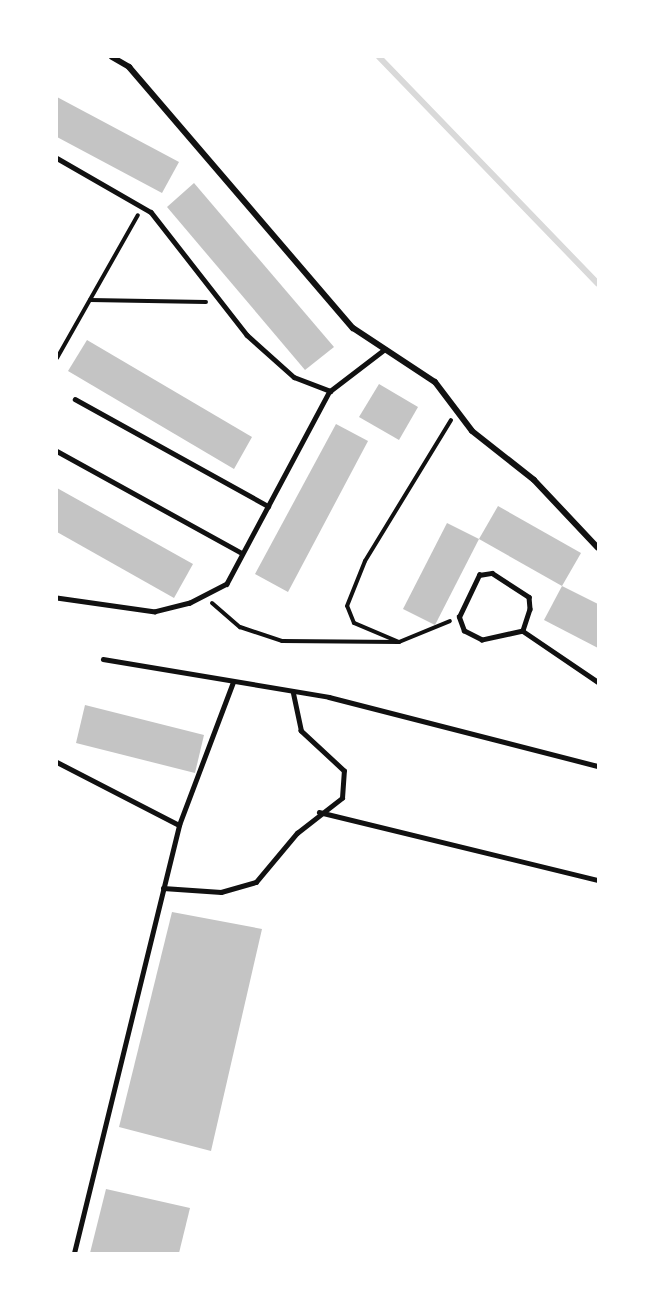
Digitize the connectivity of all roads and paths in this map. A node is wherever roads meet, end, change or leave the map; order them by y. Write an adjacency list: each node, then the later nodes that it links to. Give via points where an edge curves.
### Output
1 (112, 57): 6 (street, via 136,75 353,328)
2 (57, 158): 3 (lane)
3 (142, 207): 4 (path); 5 (lane)
4 (90, 300): 5 (path); 7 (path)
5 (222, 302): 8 (lane, via 247,335 294,377)
6 (385, 350): 8 (lane); 10 (street, via 435,382)
7 (57, 358)
8 (330, 391): 12 (lane)
9 (75, 399): 12 (lane)
10 (457, 411): 13 (street, via 472,431 534,480); 19 (path, via 365,561 347,606 354,623)
11 (57, 451): 14 (lane)
12 (268, 506): 14 (lane)
13 (598, 548)
14 (242, 554): 15 (lane, via 227,584)
15 (204, 596): 16 (lane, via 155,612); 19 (path, via 240,627 282,641)
16 (57, 598)
17 (459, 617): 18 (lane, via 464,631 482,640); 18 (lane, via 479,575 492,573 529,597); 19 (path)
18 (523, 631): 22 (lane)
19 (399, 642)
20 (103, 659): 21 (lane)
21 (233, 682): 23 (lane); 27 (lane)
22 (598, 682)
23 (293, 692): 25 (lane); 26 (lane, via 301,730 344,771 342,798)
24 (57, 762): 27 (lane)
25 (598, 766)
26 (319, 812): 28 (lane); 29 (lane, via 256,882 221,892)
27 (179, 825): 29 (lane)
28 (598, 879)
29 (163, 888): 30 (lane)
30 (74, 1253)

